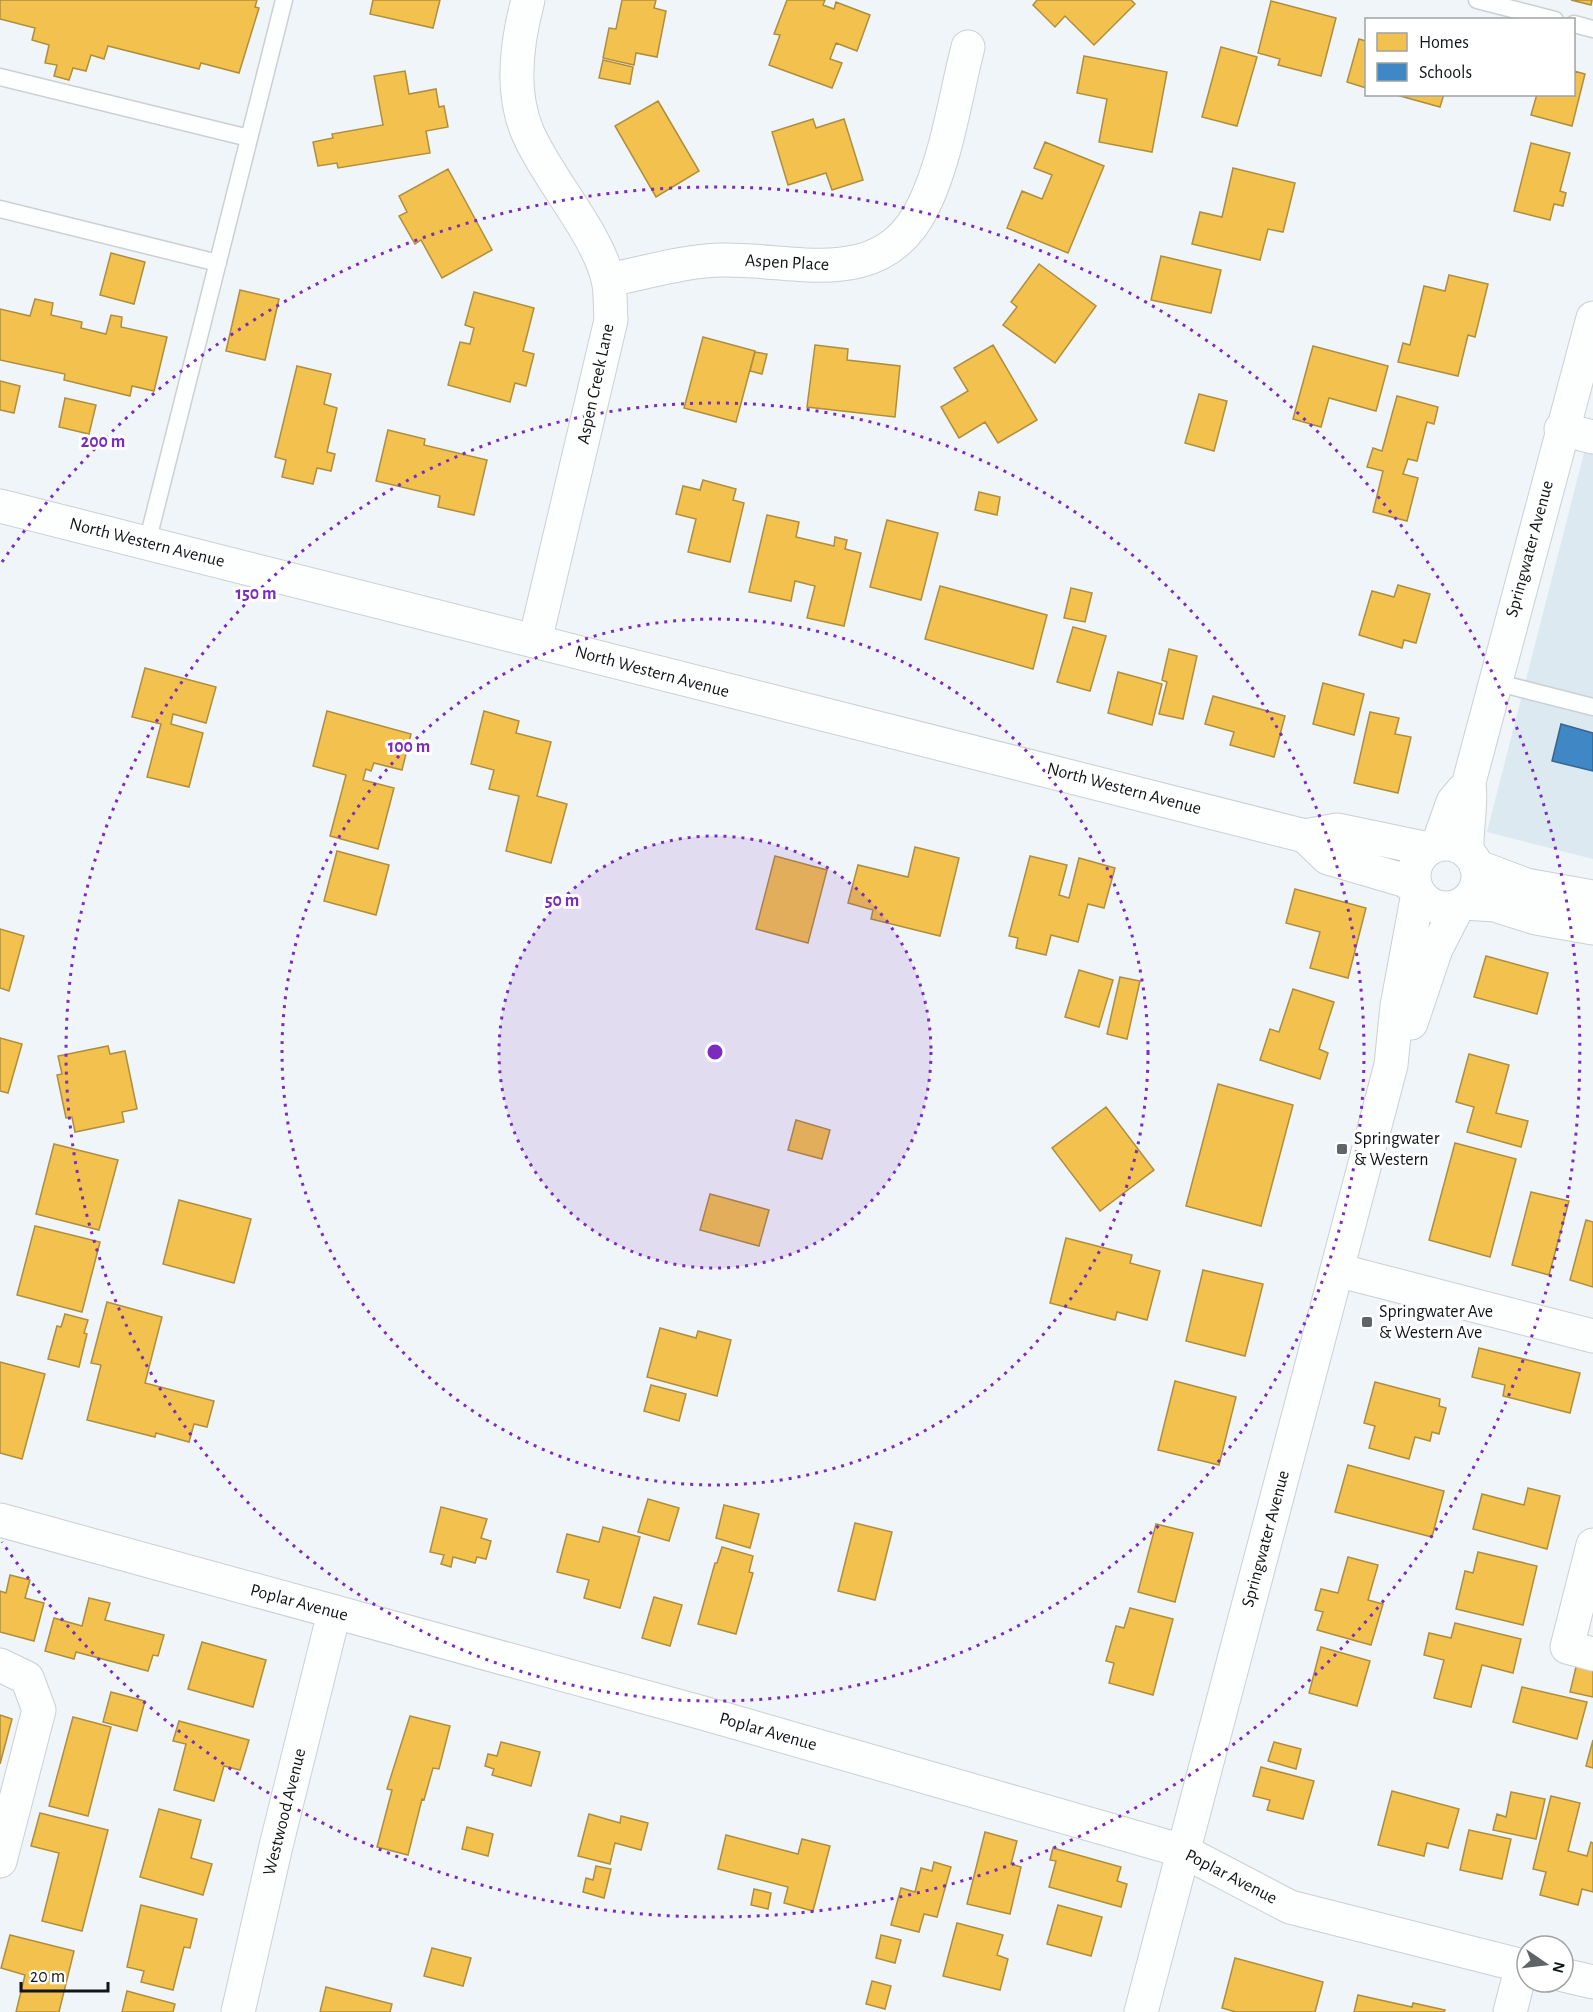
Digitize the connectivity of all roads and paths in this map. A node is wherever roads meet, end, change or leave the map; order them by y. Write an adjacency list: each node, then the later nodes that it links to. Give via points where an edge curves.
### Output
1 (284, 0): 9 (lane)
2 (528, 0): 12 (street, Aspen Creek Lane, via 517,61 527,129 595,249)
3 (1477, 0): 4 (lane)
4 (1547, 18)
5 (1575, 24): 6 (lane)
6 (1593, 29)
7 (968, 47): 12 (street, Aspen Place, via 924,206 904,233 879,255 846,266 802,267 717,260)
8 (0, 77): 9 (lane)
9 (249, 138): 11 (lane)
10 (0, 209): 11 (lane)
11 (218, 263): 17 (lane)
12 (608, 280): 18 (street, Aspen Creek Lane, via 611,320 604,358)
13 (1593, 318): 14 (street, Springwater Avenue)
14 (1561, 429): 15 (street); 19 (street, Springwater Avenue)
15 (1593, 437)
16 (0, 506): 17 (street, North Western Avenue)
17 (147, 543): 18 (street, North Western Avenue)
18 (535, 641): 21 (street, North Western Avenue)
19 (1495, 682): 20 (lane); 22 (street, Springwater Avenue, via 1469,782 1472,804 1467,829)
20 (1593, 707)
21 (1305, 836): 22 (street, North Western Avenue, via 1337,830); 23 (street, North Western Avenue, via 1328,858 1403,880)
22 (1452, 853): 23 (street, via 1420,858 1416,868); 24 (street, North Western Avenue, via 1526,885); 25 (street, via 1475,887)
23 (1417, 890): 25 (street, North Western Avenue, via 1427,903 1436,907 1446,909); 27 (street, Springwater Avenue)
24 (1593, 897)
25 (1461, 904): 26 (street, North Western Avenue, via 1495,905 1536,918); 27 (street, Springwater Avenue, via 1443,931 1413,1018)
26 (1593, 928)
27 (1391, 1065): 28 (street, Springwater Avenue)
28 (1337, 1270): 29 (street); 35 (street, Springwater Avenue)
29 (1593, 1336)
30 (0, 1520): 32 (street, Poplar Avenue)
31 (1593, 1545): 33 (street, via 1567,1647)
32 (334, 1613): 35 (street, Poplar Avenue, via 703,1713); 41 (street, Westwood Avenue)
33 (1593, 1654)
34 (0, 1665): 36 (street, via 27,1678 39,1710)
35 (1184, 1851): 37 (street, Poplar Avenue, via 1290,1907); 42 (street, Springwater Avenue)
36 (0, 1861)
37 (1515, 1964)
38 (1575, 1978): 39 (street)
39 (1593, 1982)
40 (1515, 1994): 43 (street)
41 (238, 2012)
42 (1141, 2012)
43 (1510, 2012)

